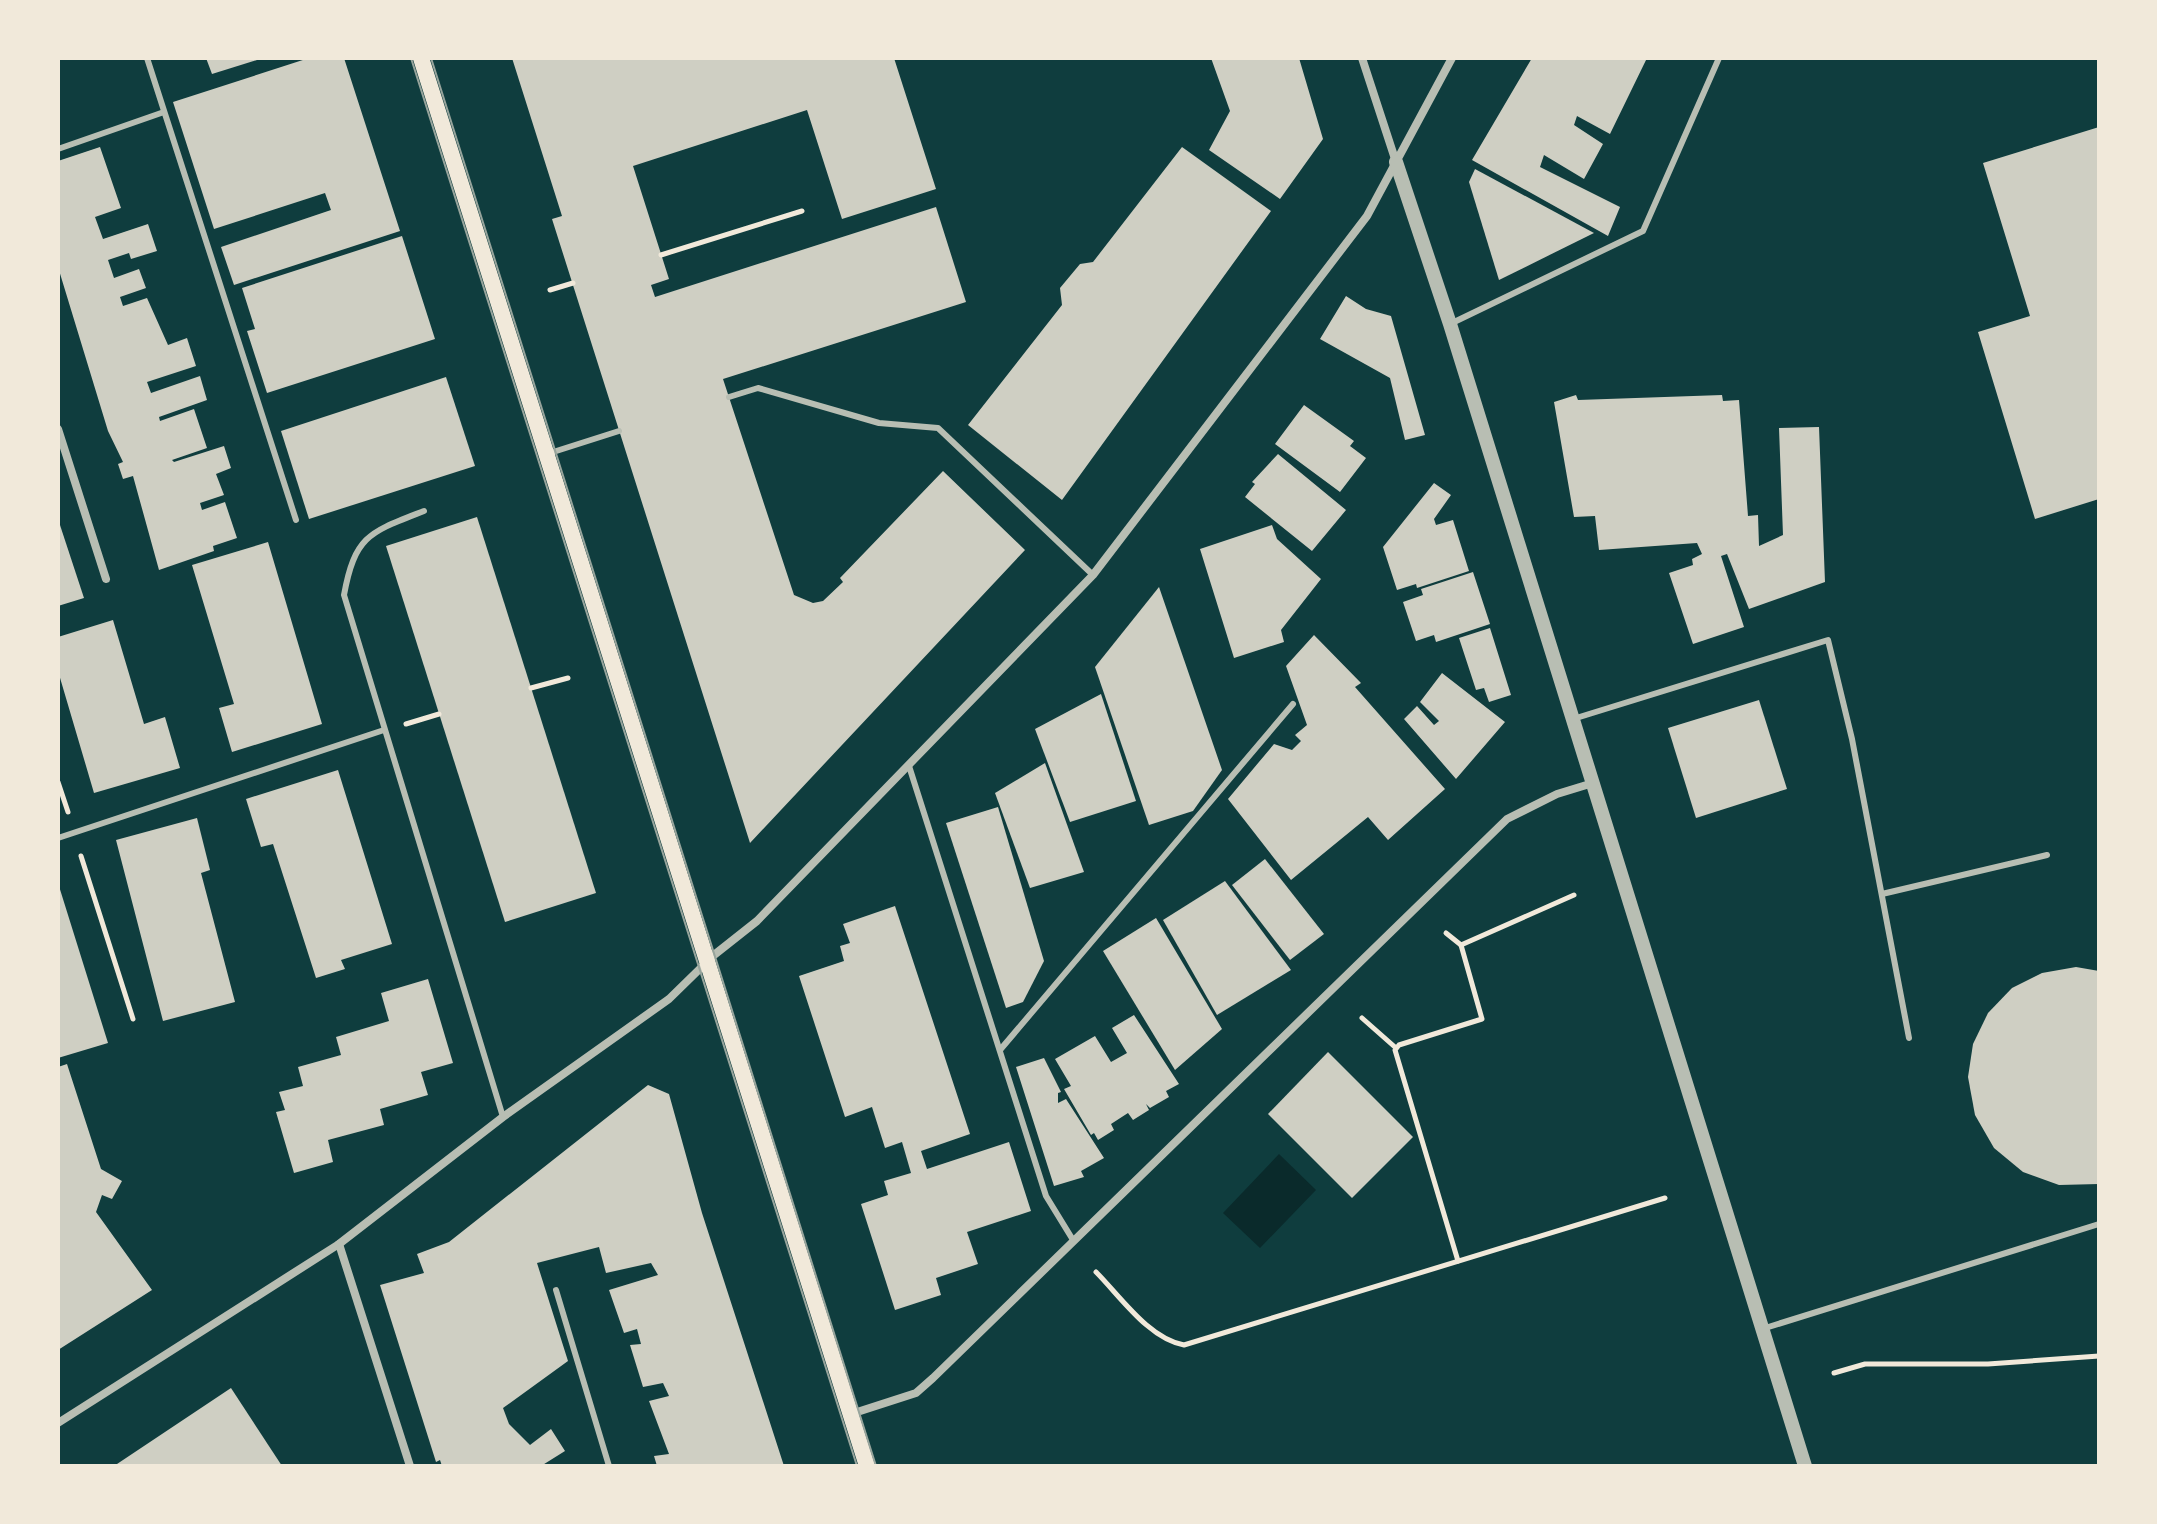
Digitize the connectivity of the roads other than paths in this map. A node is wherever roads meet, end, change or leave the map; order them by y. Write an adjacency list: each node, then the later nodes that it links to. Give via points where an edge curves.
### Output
1 (147, 58): 6 (lane)
2 (421, 58): 13 (main road)
3 (1362, 58): 8 (street)
4 (1452, 58): 8 (street)
5 (1719, 58): 9 (lane, via 1643,231)
6 (164, 112): 7 (lane); 15 (lane)
7 (58, 149)
8 (1396, 162): 9 (street); 16 (street, via 1367,216)
9 (1450, 324): 19 (street)
10 (729, 397): 16 (lane, via 758,388 879,423 938,428)
11 (58, 429): 17 (street)
12 (619, 431): 13 (lane)
13 (546, 454): 26 (main road)
14 (424, 511): 20 (lane, via 378,529 351,559 344,595)
15 (296, 520)
16 (1093, 575): 21 (street)
17 (106, 579)
18 (1293, 704): 28 (lane)
19 (1573, 719): 22 (street); 25 (lane, via 1828,640)
20 (384, 730): 23 (lane); 29 (lane)
21 (909, 766): 26 (street, via 757,921); 28 (lane)
22 (1593, 783): 31 (street, via 1507,819); 34 (street)
23 (58, 838)
24 (2047, 855): 25 (lane)
25 (1882, 894): 27 (lane)
26 (707, 962): 29 (street, via 669,999); 35 (main road)
27 (1909, 1038)
28 (1000, 1050): 31 (lane, via 1046,1196)
29 (503, 1117): 32 (street)
30 (2099, 1224): 34 (lane)
31 (1073, 1240): 35 (street, via 916,1393)
32 (339, 1244): 36 (street); 37 (street)
33 (556, 1290): 38 (lane)
34 (1762, 1329): 40 (street)
35 (851, 1414): 39 (main road)
36 (58, 1423)
37 (410, 1466)
38 (609, 1466)
39 (867, 1466)
40 (1805, 1466)

